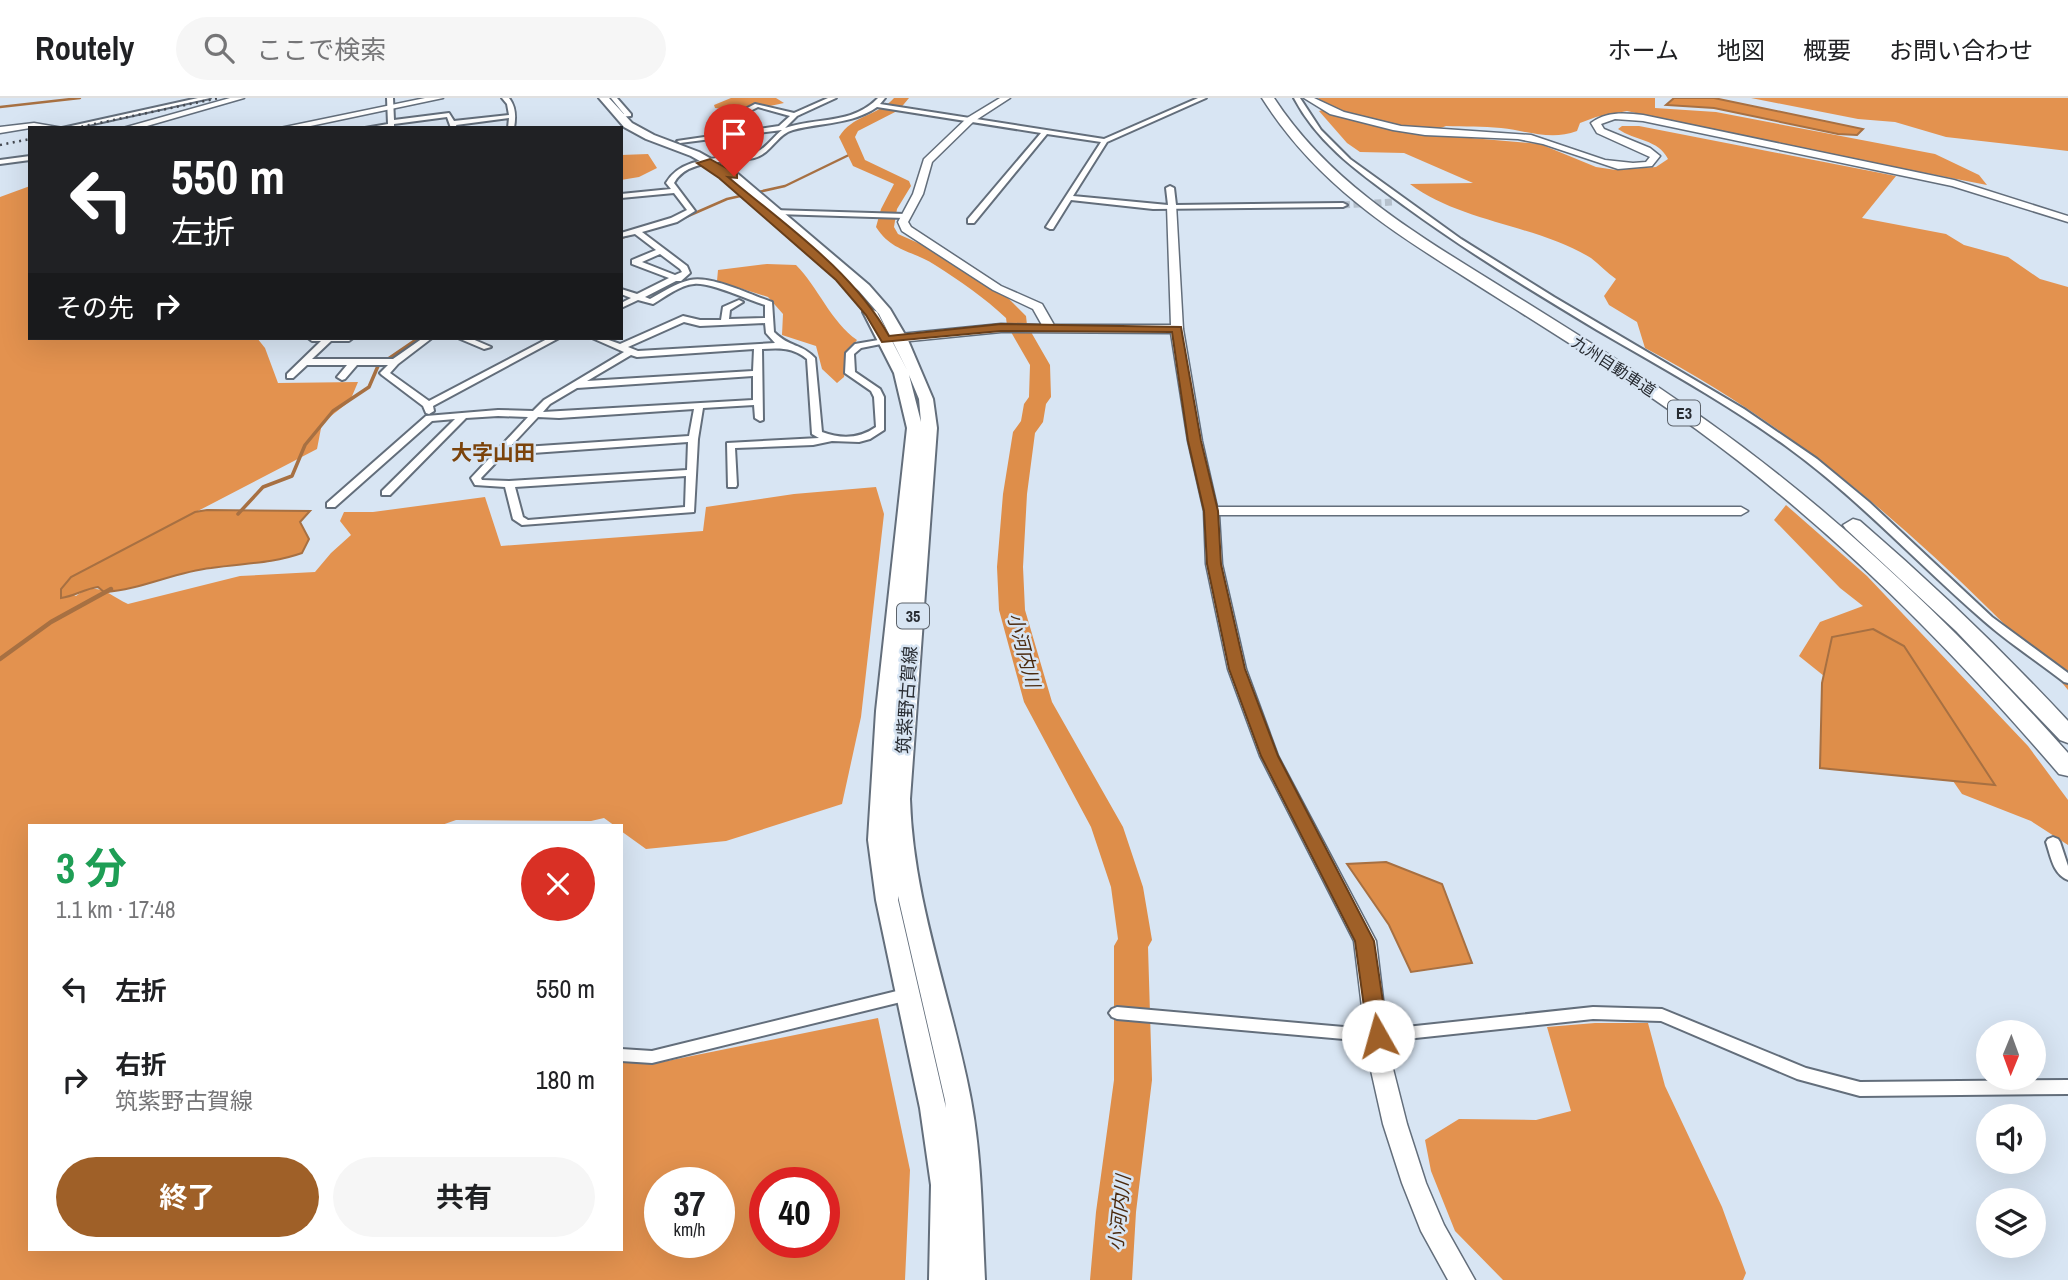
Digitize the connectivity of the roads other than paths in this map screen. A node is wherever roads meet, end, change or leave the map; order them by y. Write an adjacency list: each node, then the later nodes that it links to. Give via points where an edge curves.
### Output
1 (207, 98): 16 (street)
2 (240, 98): 17 (street)
3 (439, 98): 14 (street)
4 (505, 98): 19 (street)
5 (593, 98): 20 (main road, 筑紫野古賀線 / 35)
6 (604, 98): 20 (main road, 筑紫野古賀線 / 35)
7 (833, 98): 18 (street)
8 (1006, 98): 22 (street)
9 (1203, 98): 35 (street)
10 (1268, 98): 97 (highway, 九州自動車道 / E3, via 1314,157 1379,212 1662,397 1825,521 1982,670)
11 (1282, 98): 96 (highway, 九州自動車道 / E3, via 1329,158 1396,213 1672,390 1835,510 1936,600)
12 (1297, 98): 95 (street, via 1341,155 1398,201 1455,241 1708,390 1848,486 1989,620)
13 (1308, 98): 46 (street, via 1332,112 1388,126 1532,138 1618,167 1649,164 1656,156 1600,131 1596,123 1625,116 1650,119 1942,180)
14 (391, 103): 24 (street); 29 (street)
15 (880, 103): 22 (street); 31 (street, via 828,123)
16 (161, 107): 17 (street); 27 (street)
17 (173, 115): 28 (street)
18 (795, 115): 23 (street, via 757,105); 31 (street)
19 (513, 116): 25 (street); 30 (street)
20 (619, 117): 38 (main road, 筑紫野古賀線 / 35)
21 (0, 120): 26 (street)
22 (970, 120): 33 (street); 45 (street, via 927,161 918,194)
23 (720, 124)
24 (392, 125): 25 (street, via 449,115)
25 (453, 125)
26 (27, 126): 32 (street)
27 (74, 126)
28 (135, 126)
29 (293, 126)
30 (512, 126)
31 (785, 128): 34 (street); 38 (street, via 758,156)
32 (0, 130)
33 (1044, 133): 35 (street); 47 (street)
34 (680, 141)
35 (1105, 141): 42 (street)
36 (28, 158): 37 (street)
37 (0, 162)
38 (706, 162): 39 (street, via 671,177); 44 (main road, 筑紫野古賀線 / 35, via 750,188); 61 (main road, 筑紫野古賀線 / 35, via 839,277)
39 (674, 191): 40 (street); 49 (street, via 691,211)
40 (623, 196)
41 (1171, 197): 42 (street); 43 (street); 60 (street)
42 (1070, 198): 48 (street)
43 (1343, 205)
44 (776, 212): 45 (street); 61 (main road, 筑紫野古賀線 / 35, via 863,288 885,312)
45 (901, 216): 59 (street, via 906,229 922,240 997,288 1038,307)
46 (2068, 219)
47 (971, 221)
48 (1049, 227)
49 (636, 231): 50 (street); 51 (street)
50 (623, 234)
51 (660, 251): 52 (street, via 684,268 686,273); 52 (street, via 635,262)
52 (678, 279): 54 (street)
53 (623, 292): 54 (street)
54 (638, 298): 56 (street); 57 (street, via 650,302 688,283 706,281 769,304)
55 (739, 302): 58 (street, via 726,309)
56 (623, 305)
57 (770, 320): 58 (street); 67 (street, via 770,333)
58 (725, 322): 70 (street, via 683,318)
59 (1044, 327): 60 (street); 61 (street)
60 (1177, 329): 93 (street)
61 (893, 339): 86 (street, via 858,346 850,353 850,373 875,389 879,397 881,428 859,439); 100 (main road, 筑紫野古賀線 / 35, via 915,428 885,720 879,840 887,900); 106 (main road, 筑紫野古賀線 / 35, via 926,399 929,428 899,799 900,839 927,979 958,1100)
62 (318, 340): 71 (street)
63 (425, 340): 73 (street)
64 (468, 340): 69 (street)
65 (551, 340): 79 (street)
66 (601, 340): 70 (street)
67 (782, 345): 68 (street); 86 (street, via 802,350 811,358 815,426 817,433)
68 (758, 346): 70 (street); 74 (street)
69 (487, 347)
70 (626, 350): 77 (street)
71 (304, 362): 72 (street); 75 (street)
72 (354, 362): 73 (street); 76 (street)
73 (395, 362): 79 (street, via 385,373)
74 (757, 373): 77 (street); 78 (street)
75 (290, 376)
76 (342, 377)
77 (574, 386): 81 (street)
78 (758, 401): 80 (street); 84 (street)
79 (428, 405): 83 (street)
80 (699, 406): 81 (street); 85 (street)
81 (535, 414): 82 (street); 87 (street)
82 (463, 416): 83 (street); 91 (street)
83 (429, 418): 92 (street)
84 (760, 418)
85 (693, 439): 87 (street); 88 (street)
86 (831, 439): 90 (street, via 730,445)
87 (500, 452): 89 (street, via 476,478 479,483)
88 (692, 473): 89 (street); 89 (street, via 690,510 526,523 518,519)
89 (509, 484)
90 (732, 485)
91 (386, 493)
92 (331, 505)
93 (1211, 511): 94 (street); 102 (street, via 1214,564 1237,669 1269,756 1365,941)
94 (1741, 511)
95 (2068, 679)
96 (2068, 735)
97 (2068, 768)
98 (2053, 842): 99 (street)
99 (2068, 875)
100 (909, 994): 103 (street, via 652,1057); 105 (main road, 筑紫野古賀線 / 35, via 944,1185)
101 (1116, 1013): 102 (street)
102 (1378, 1036): 104 (street, via 1593,1013 1662,1015 1803,1074 1860,1089); 107 (street, via 1395,1124 1414,1183)
103 (623, 1055)
104 (2068, 1087)
105 (943, 1280)
106 (971, 1280)
107 (1462, 1280)

